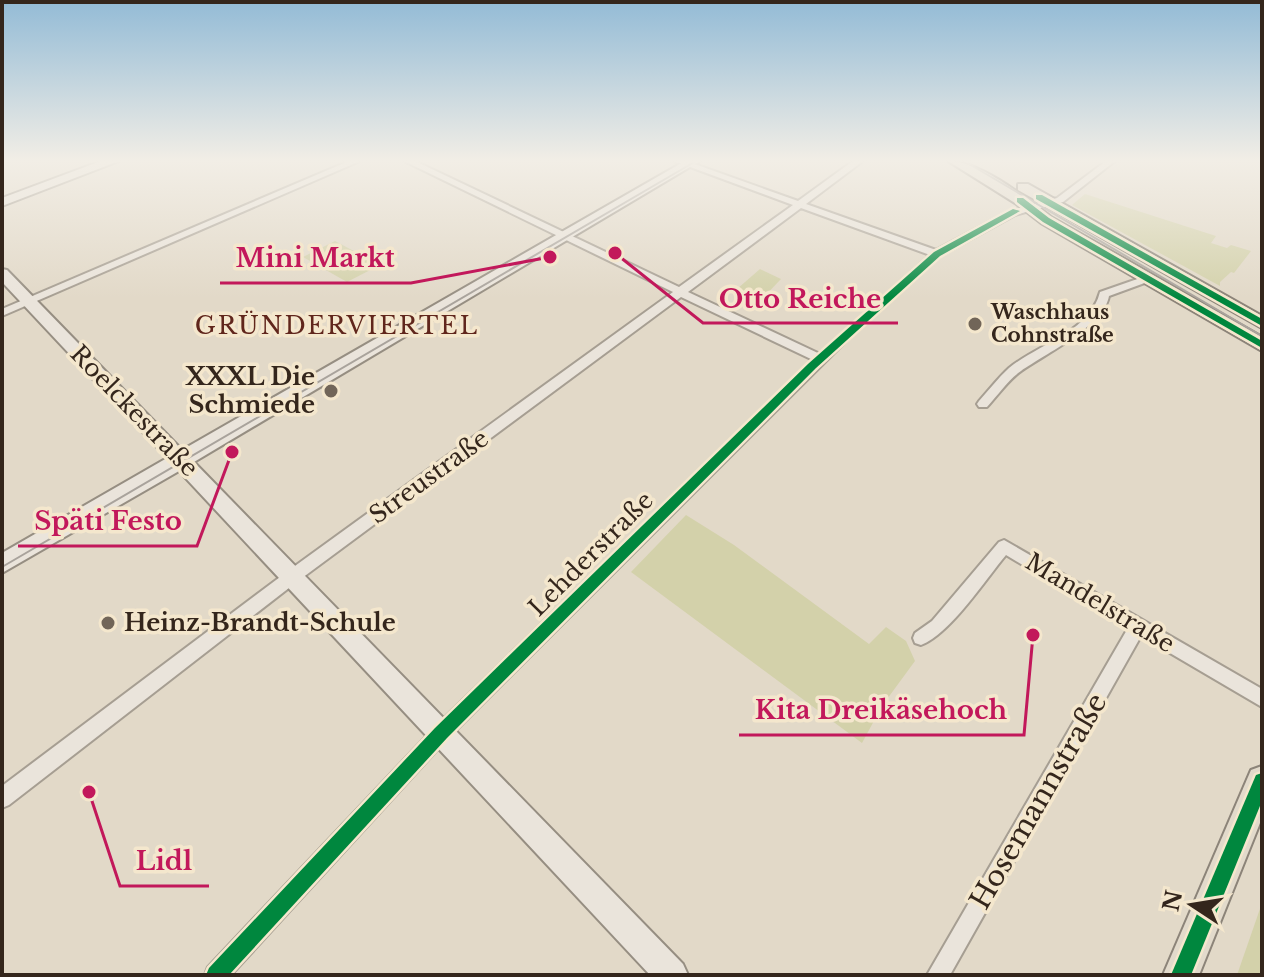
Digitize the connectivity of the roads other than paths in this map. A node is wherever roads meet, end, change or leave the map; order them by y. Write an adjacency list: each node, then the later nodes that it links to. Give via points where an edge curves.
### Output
1 (251, 207): 14 (street)
2 (502, 207): 9 (street)
3 (614, 207): 9 (street)
4 (797, 207): 13 (street, Streustraße)
5 (803, 207): 10 (street)
6 (1037, 207): 8 (street, Lehderstraße)
7 (1056, 207): 16 (main road)
8 (1030, 208): 10 (street, Lehderstraße, via 1012,212); 12 (main road)
9 (564, 237): 13 (street); 20 (street)
10 (937, 254): 18 (street, Lehderstraße)
11 (2, 273): 14 (street, Roelckestraße)
12 (1146, 279): 17 (main road); 19 (street, via 1104,294 1079,329 1014,370)
13 (679, 293): 18 (street); 22 (street, Streustraße)
14 (30, 302): 15 (street); 20 (street, Roelckestraße)
15 (2, 313)
16 (1262, 323)
17 (1262, 345)
18 (820, 359): 26 (street, Lehderstraße)
19 (983, 404)
20 (181, 459): 21 (street); 22 (street, Roelckestraße)
21 (2, 564)
22 (293, 576): 26 (street, Roelckestraße); 28 (street, Streustraße)
23 (1138, 626): 24 (street, Mandelstraße, via 1004,546 938,626); 25 (street, Mandelstraße); 31 (street, Hosemannstraße)
24 (921, 638)
25 (1262, 699)
26 (441, 733): 29 (street, Lehderstraße); 30 (street, Roelckestraße)
27 (1262, 781): 32 (main road)
28 (2, 798)
29 (216, 975)
30 (672, 975)
31 (938, 975)
32 (1181, 975)

